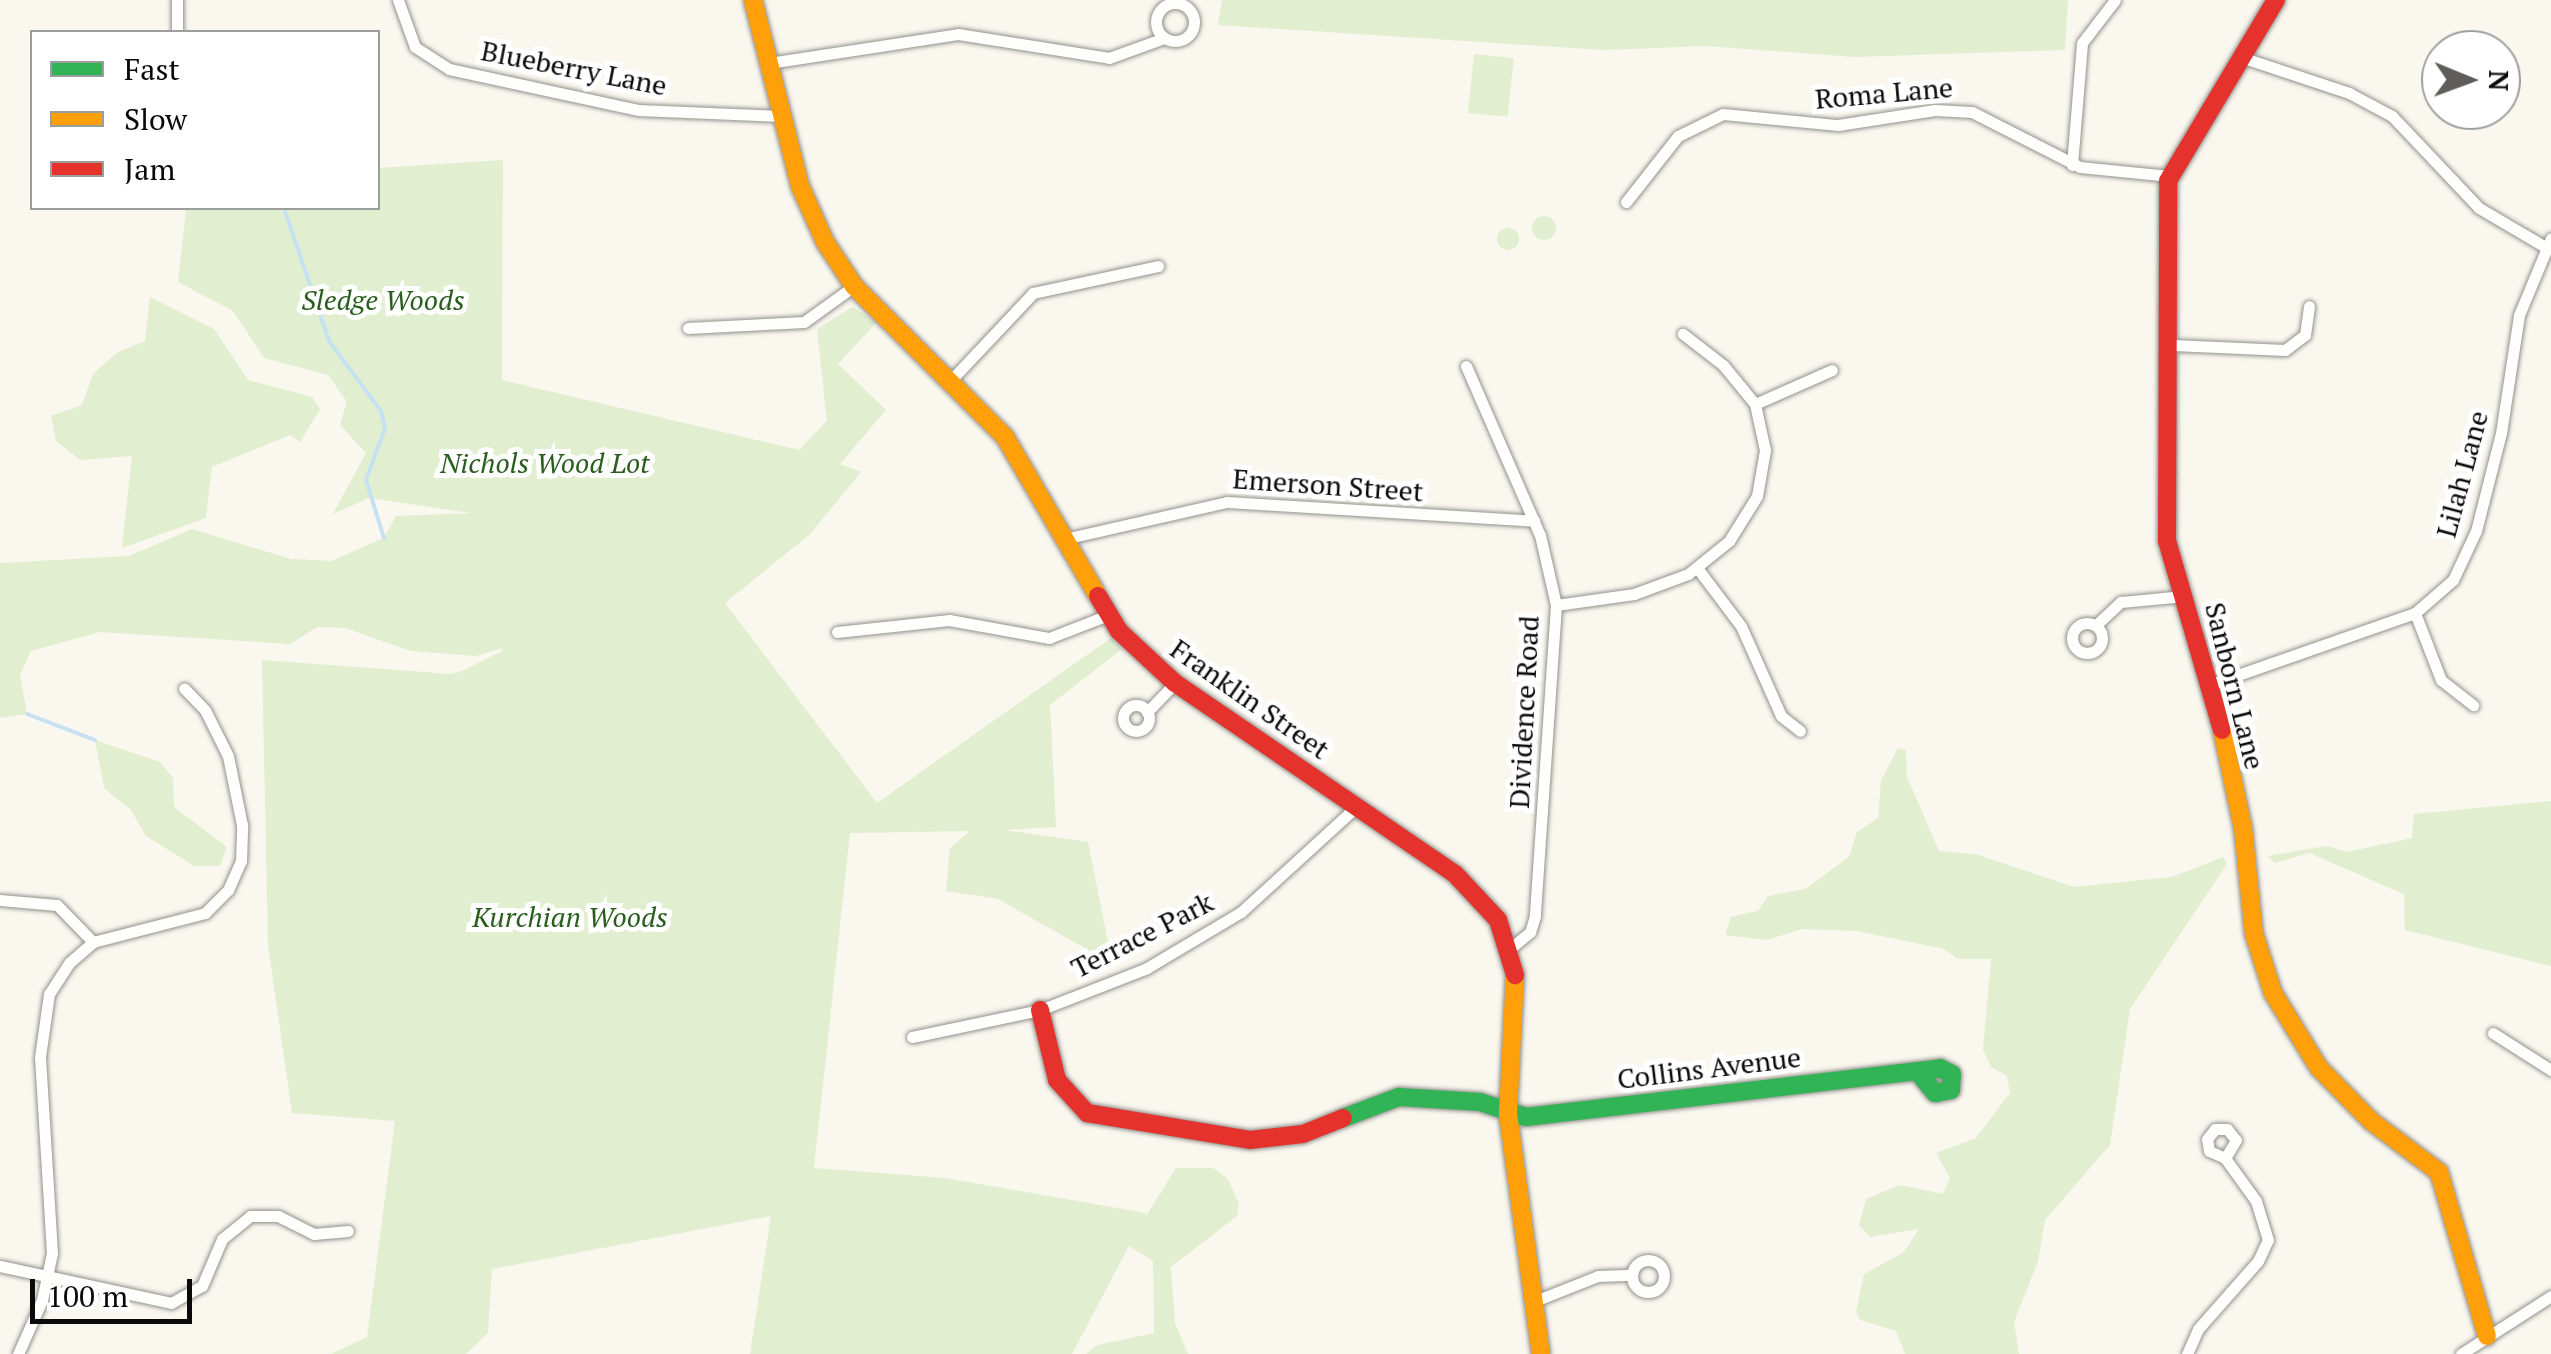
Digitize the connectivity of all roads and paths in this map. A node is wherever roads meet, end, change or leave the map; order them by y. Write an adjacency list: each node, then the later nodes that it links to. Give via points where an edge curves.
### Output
1 (177, 0): 6 (street)
2 (398, 0): 10 (street, Blueberry Lane, via 415,46 448,69 638,110)
3 (753, 0): 9 (street, Franklin Street)
4 (2115, 0): 11 (street, via 2082,44)
5 (2276, 0): 8 (street)
6 (177, 30)
7 (1164, 38): 9 (street, via 1109,58 958,34)
8 (2241, 57): 12 (street); 14 (street, via 2348,93 2392,116 2479,208)
9 (769, 63): 10 (street, Franklin Street)
10 (782, 116): 16 (street, Franklin Street, via 811,215)
11 (2072, 164): 12 (street, Roma Lane); 13 (street, Roma Lane, via 2006,124 1972,112 1935,110 1838,125 1723,114 1678,136)
12 (2170, 176): 20 (street, Sanborn Lane)
13 (1626, 202)
14 (2549, 243): 30 (street, Lilah Lane, via 2516,326 2503,425 2469,550 2447,587)
15 (1158, 266): 23 (street, via 1033,292)
16 (854, 286): 18 (street, via 804,322); 23 (street, Franklin Street)
17 (2310, 306): 20 (street, via 2304,338 2286,350)
18 (688, 328)
19 (1684, 334): 24 (street, via 1723,364)
20 (2172, 346): 28 (street, Sanborn Lane, via 2167,530)
21 (1466, 366): 25 (street, Dividence Road)
22 (1832, 370): 24 (street)
23 (952, 379): 26 (street, Franklin Street, via 1006,437)
24 (1755, 404): 27 (street, via 1765,450 1756,496 1736,532)
25 (1534, 521): 26 (street, Emerson Street, via 1227,502); 29 (street, Dividence Road)
26 (1064, 539): 31 (street, Franklin Street)
27 (1698, 569): 29 (street, via 1643,592); 39 (street, via 1743,631 1781,716)
28 (2184, 596): 32 (street, via 2121,602); 35 (street, Sanborn Lane)
29 (1556, 606): 43 (street, Dividence Road, via 1535,916 1530,932)
30 (2415, 613): 35 (street, Lilah Lane); 37 (street, via 2438,676)
31 (1108, 615): 33 (street, via 1048,638 949,620); 34 (street, Franklin Street)
32 (2096, 626)
33 (837, 632)
34 (1175, 683): 38 (street); 40 (street, Franklin Street)
35 (2212, 684): 57 (street, Sanborn Lane, via 2243,828 2254,934 2273,993 2319,1068 2445,1181)
36 (184, 688): 42 (street, via 205,710 228,756 240,809 241,861 221,899 198,918)
37 (2472, 705)
38 (1147, 712)
39 (1800, 732)
40 (1357, 806): 43 (street, Franklin Street, via 1468,885); 44 (street, Terrace Park, via 1217,928 1147,968)
41 (0, 900): 42 (street, via 57,905)
42 (93, 942): 53 (street, via 61,974 42,1020 52,1226)
43 (1510, 948): 49 (street, Franklin Street, via 1516,993)
44 (1040, 1010): 46 (street, Terrace Park); 49 (street, Collins Avenue, via 1061,1087 1081,1109 1108,1122 1264,1140 1302,1134 1399,1097 1480,1102)
45 (2492, 1033): 48 (street)
46 (912, 1037)
47 (1918, 1070): 49 (street, Collins Avenue)
48 (2551, 1070)
49 (1508, 1114): 56 (street, Franklin Street)
50 (2224, 1158): 60 (street, via 2266,1217 2268,1240 2260,1259 2198,1329)
51 (348, 1231): 53 (street, via 314,1234 272,1215 246,1218 222,1239 202,1286 174,1302)
52 (0, 1266): 53 (street)
53 (48, 1275): 58 (street)
54 (1632, 1275): 56 (street, via 1594,1277)
55 (2551, 1296): 57 (street)
56 (1530, 1304): 59 (street, Franklin Street)
57 (2487, 1336): 61 (street)
58 (18, 1354)
59 (1541, 1354)
60 (2187, 1354)
61 (2461, 1354)

